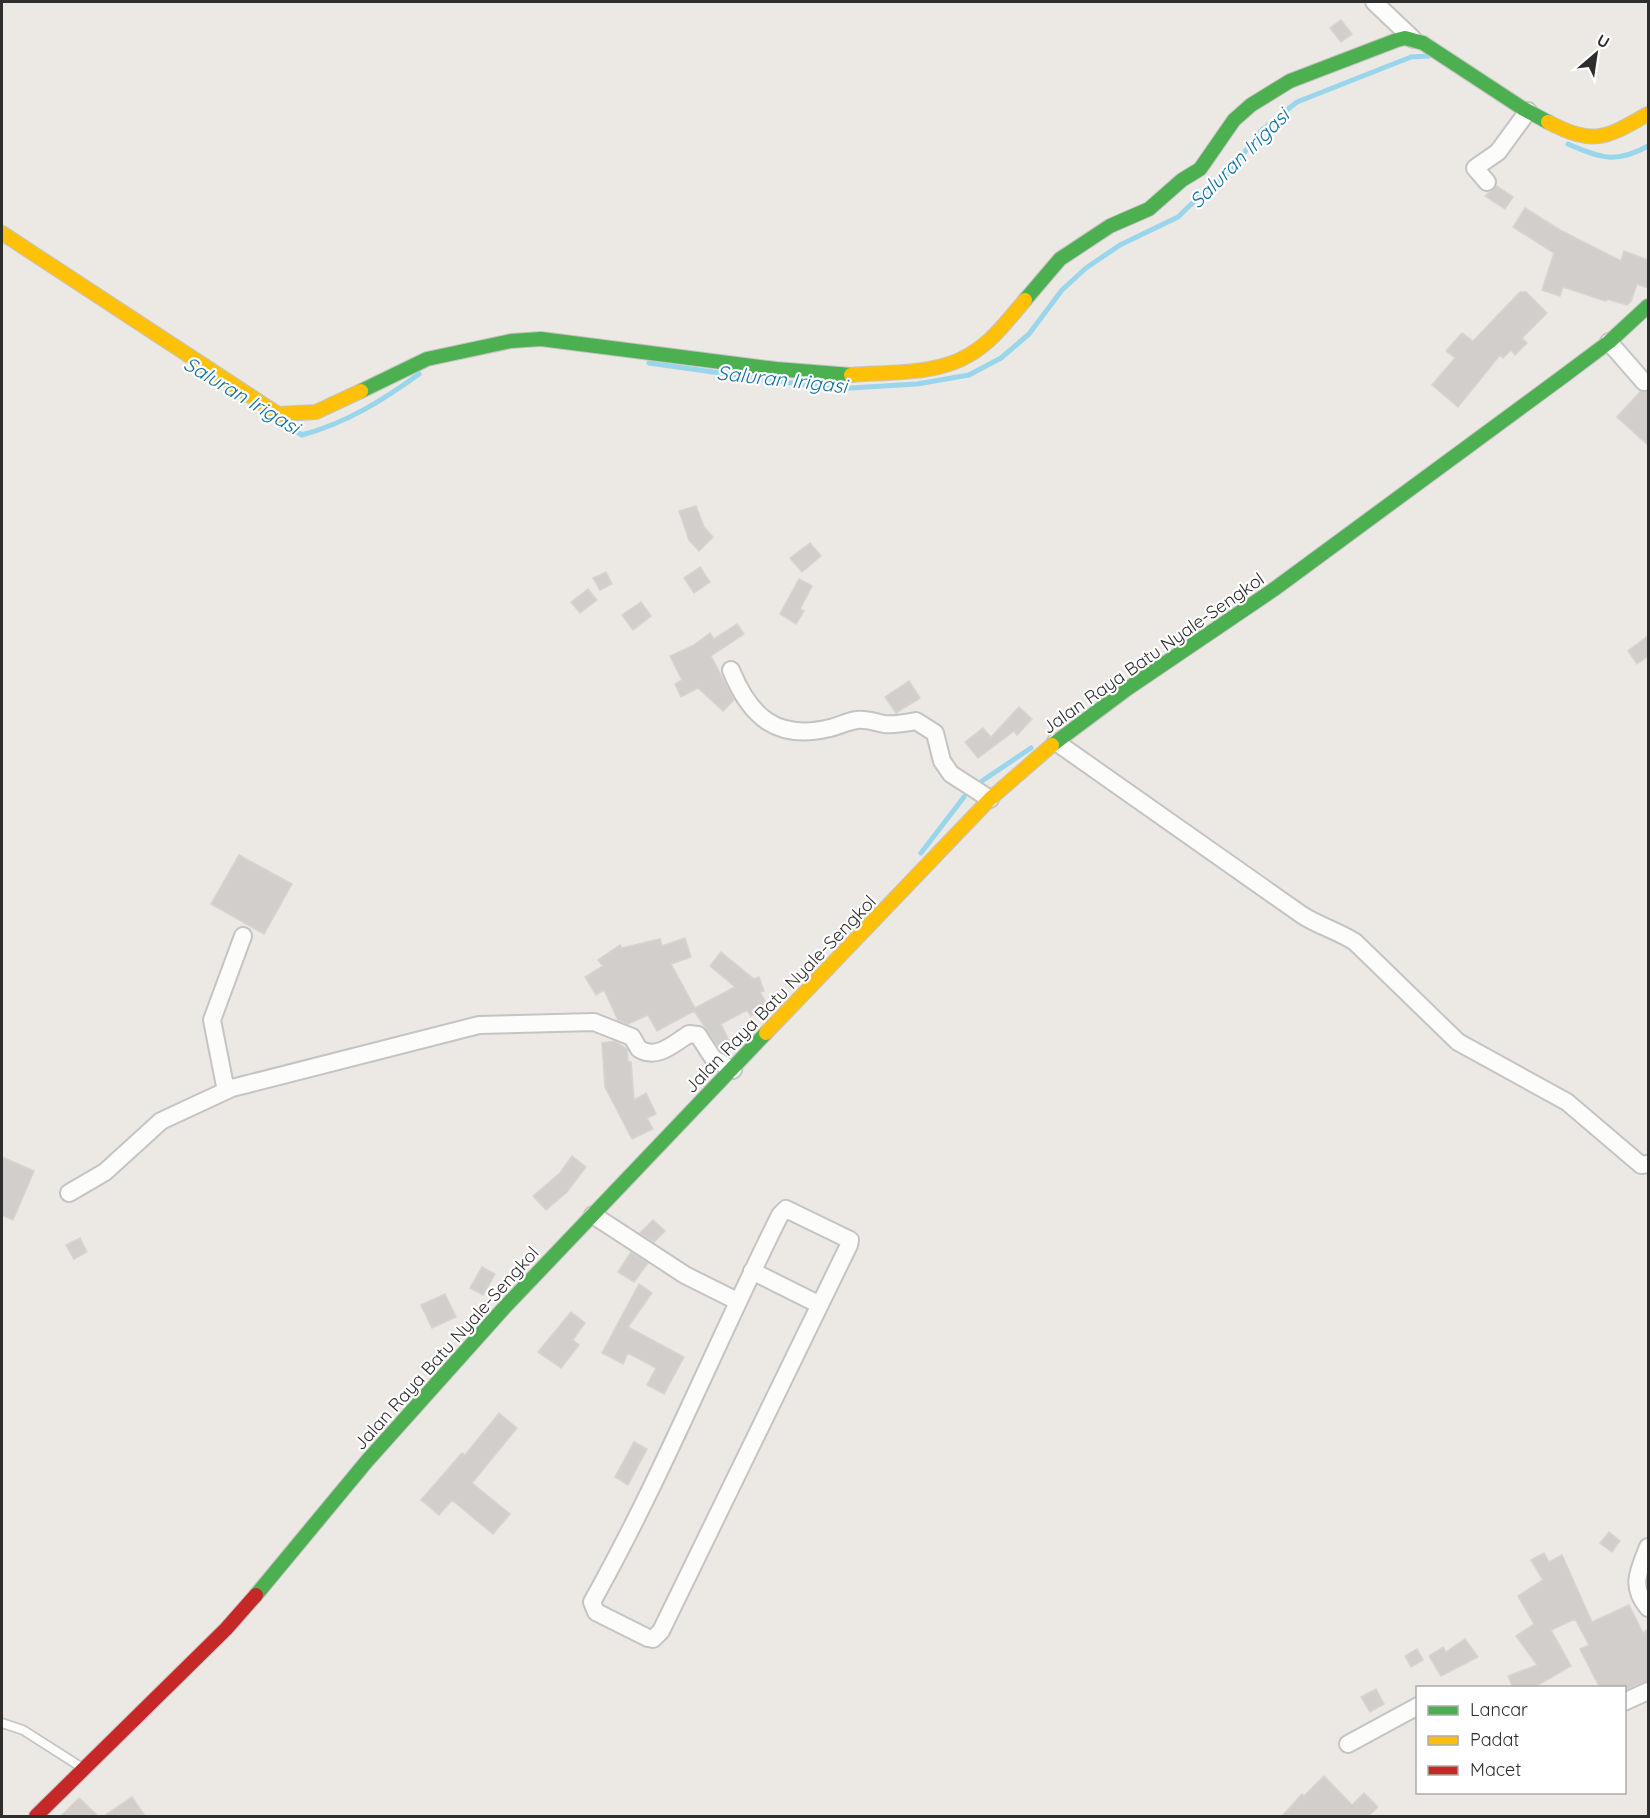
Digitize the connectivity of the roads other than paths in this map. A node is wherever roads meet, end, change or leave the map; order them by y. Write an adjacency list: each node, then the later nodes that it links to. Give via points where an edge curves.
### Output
1 (1374, 2): 2 (street)
2 (1413, 39): 3 (main road); 6 (main road, via 1397,40 1277,87 1234,120 1204,165 1149,209 1110,226 1050,267 1008,322 989,340 963,358 924,369 844,376 588,343 511,341 427,359 338,404 288,416 271,411)
3 (1528, 111): 4 (main road, via 1573,135 1593,137 1611,135); 5 (street, via 1501,149 1475,168)
4 (1648, 114)
5 (1486, 182)
6 (2, 233)
7 (1648, 306): 8 (main road, Jalan Raya Batu Nyale-Sengkol)
8 (1609, 342): 9 (street); 11 (main road, Jalan Raya Batu Nyale-Sengkol, via 1273,590)
9 (1644, 382)
10 (731, 670): 12 (street, via 747,702 760,716 791,732 830,728 854,720 898,724 916,721 935,733 942,761 951,774)
11 (1056, 742): 12 (main road, Jalan Raya Batu Nyale-Sengkol); 16 (street, via 1302,915 1355,942 1458,1042 1568,1102 1641,1165)
12 (990, 799): 14 (main road, Jalan Raya Batu Nyale-Sengkol)
13 (243, 936): 15 (street, via 212,1020)
14 (733, 1070): 15 (street, via 713,1058 699,1035 688,1034 652,1054 639,1049 632,1037 623,1032 594,1022 479,1024); 18 (main road, Jalan Raya Batu Nyale-Sengkol)
15 (226, 1091): 17 (street, via 161,1121 105,1172)
16 (1648, 1164)
17 (69, 1193)
18 (593, 1215): 20 (street, via 685,1275); 29 (main road, Jalan Raya Batu Nyale-Sengkol, via 382,1444 226,1629)
19 (752, 1271): 20 (street); 21 (street); 21 (street, via 783,1210 850,1240)
20 (737, 1301): 21 (street, via 592,1602 596,1612 648,1638 653,1639 661,1631)
21 (820, 1305)
22 (1648, 1547): 23 (street, via 1636,1578 1638,1595)
23 (1648, 1608)
24 (1648, 1691): 25 (street)
25 (1626, 1701)
26 (1416, 1707): 28 (street)
27 (2, 1724): 29 (lane, via 23,1730)
28 (1348, 1744)
29 (84, 1769): 30 (main road, Jalan Raya Batu Nyale-Sengkol)
30 (36, 1816)

